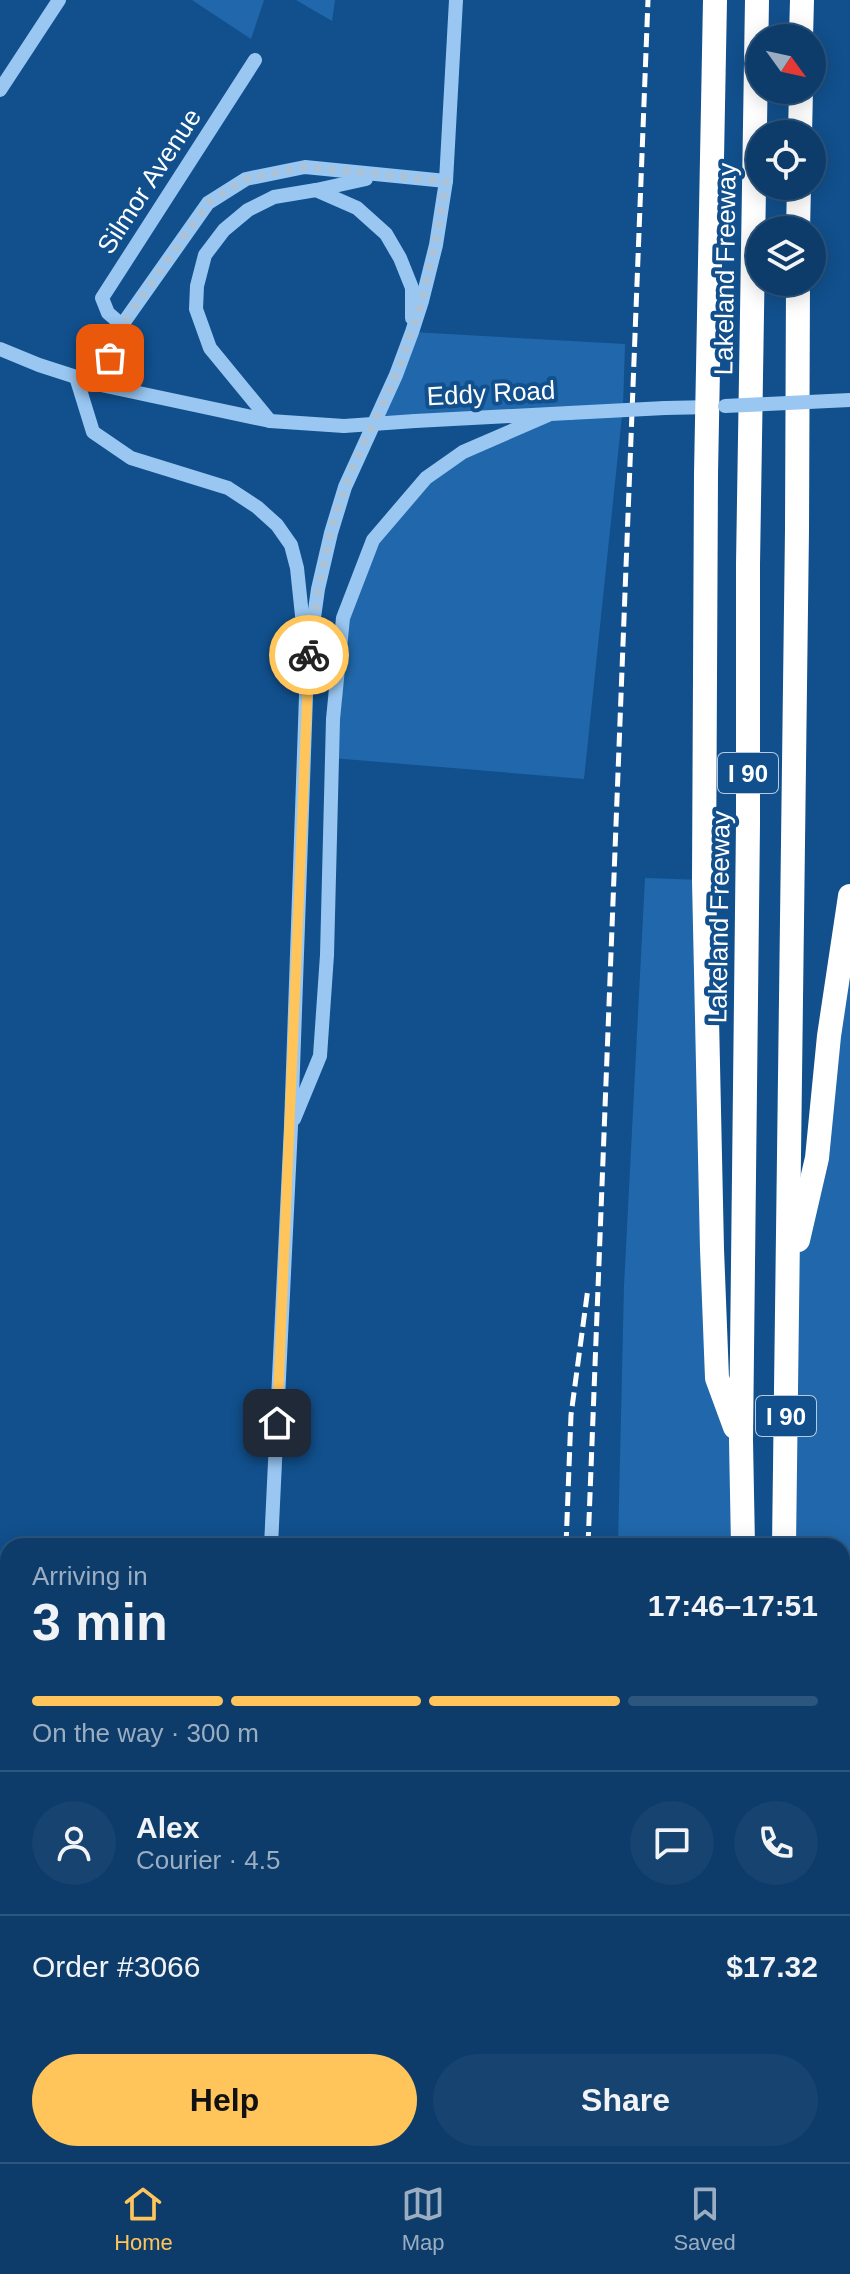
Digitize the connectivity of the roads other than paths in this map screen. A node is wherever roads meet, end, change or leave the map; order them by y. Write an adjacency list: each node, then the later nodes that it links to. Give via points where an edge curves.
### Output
1 (59, 0): 8 (street)
2 (456, 0): 10 (street)
3 (715, 0): 19 (highway, via 710,344)
4 (757, 0): 26 (highway, Lakeland Freeway / I 90)
5 (802, 0): 6 (highway)
6 (801, 24)
7 (255, 60): 13 (street, Silmor Avenue, via 102,298 108,313)
8 (0, 90)
9 (380, 176): 10 (street); 11 (street); 13 (street, via 305,167 246,179 208,203)
10 (446, 181): 14 (street, via 436,245)
11 (316, 190): 14 (street, via 357,208 386,234 412,288); 21 (street, via 274,197 248,210 205,255 197,286 196,309 210,348)
12 (798, 296): 25 (highway, I 90)
13 (122, 325): 17 (street)
14 (412, 332): 22 (street, via 345,487 318,589)
15 (0, 349): 16 (street, Eddy Road)
16 (76, 377): 17 (street, Eddy Road); 22 (street, via 93,432 131,458 228,488 277,525 291,545 297,568)
17 (101, 385): 21 (street, Eddy Road)
18 (850, 400): 19 (street, Eddy Road, bridge)
19 (716, 407): 20 (street, Eddy Road, bridge); 26 (highway, via 704,880 712,1249 717,1378)
20 (548, 415): 21 (street, Eddy Road, bridge, via 344,426); 24 (street, via 463,452 426,478 373,540 343,618 333,719 320,1056)
21 (270, 421)
22 (307, 667): 24 (street)
23 (850, 896): 25 (highway, via 817,1158)
24 (291, 1126): 27 (street)
25 (788, 1286): 29 (highway, I 90)
26 (741, 1440): 28 (highway, Lakeland Freeway / I 90)
27 (271, 1538)
28 (743, 1538)
29 (784, 1538)

